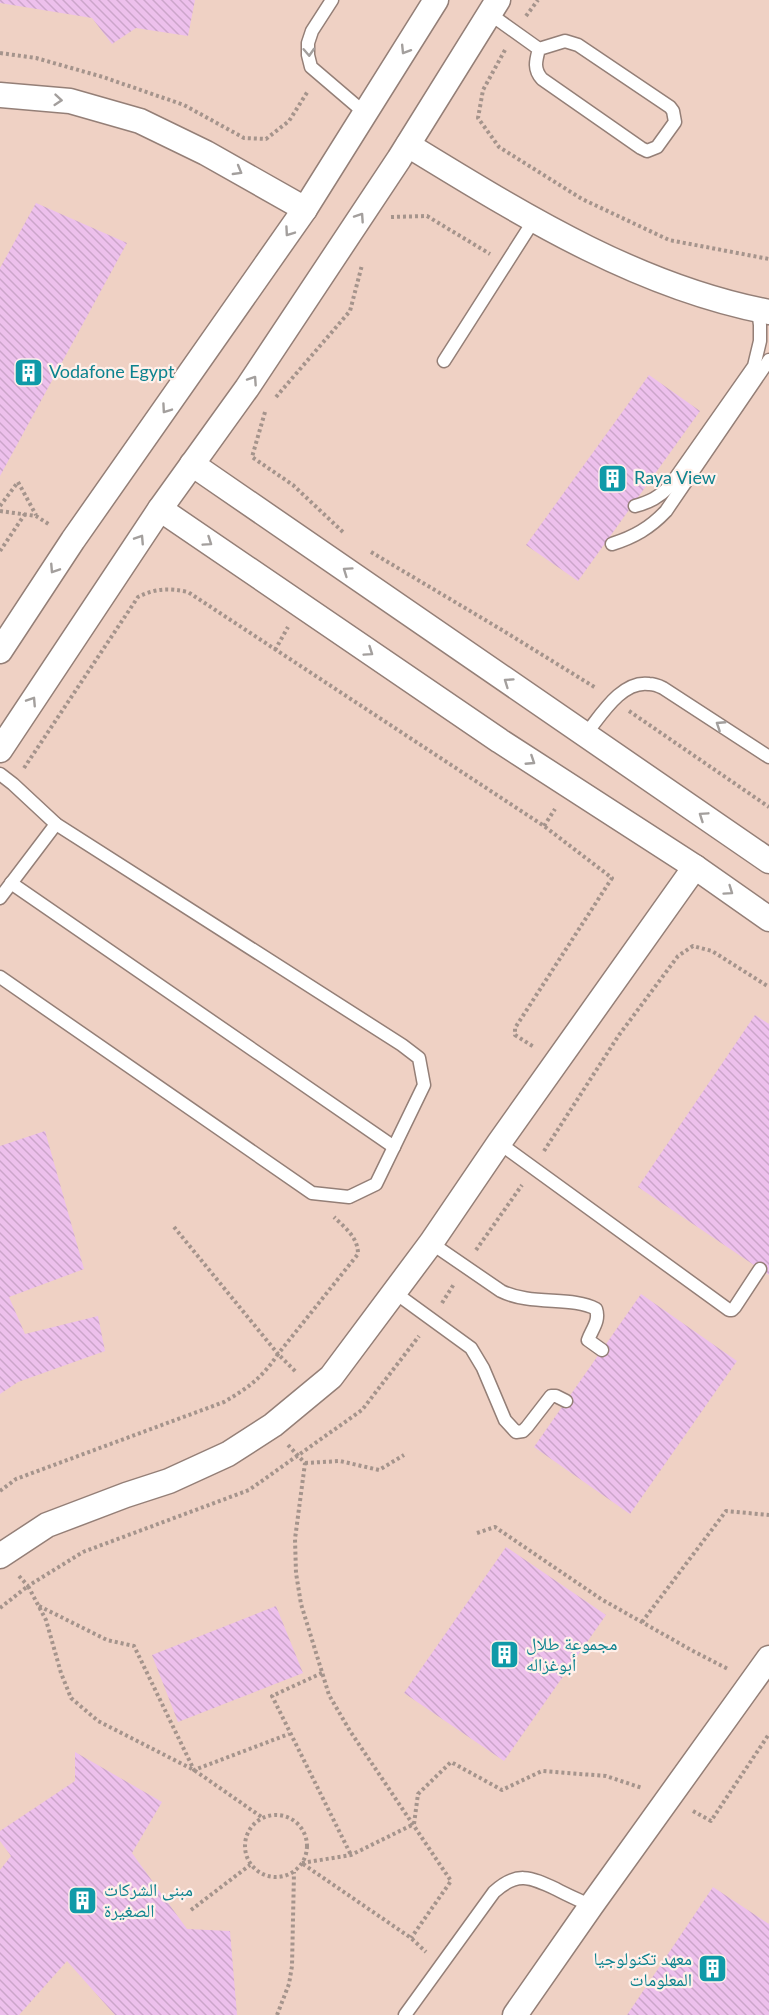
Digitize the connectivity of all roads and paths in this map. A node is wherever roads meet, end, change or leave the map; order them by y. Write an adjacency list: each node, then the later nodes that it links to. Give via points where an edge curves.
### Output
1 (332, 0): 8 (lane, one-way to 8, via 308,43 311,67)
2 (436, 0): 10 (street, one-way to 10)
3 (538, 0): 5 (path)
4 (494, 7): 5 (lane); 11 (street)
5 (514, 32): 6 (lane); 16 (path, via 483,90 478,118 499,147 582,199 669,240)
6 (538, 49): 6 (lane, via 565,41 578,45 670,107 675,122 657,147 647,151 641,148 542,79 535,64)
7 (0, 53): 8 (path, via 36,58 184,105 244,138 266,139 289,121 305,94)
8 (322, 76): 10 (lane)
9 (0, 95): 12 (street, one-way to 12, via 70,101 140,121)
10 (366, 114): 12 (street)
11 (408, 145): 13 (street); 23 (street, one-way to 11)
12 (305, 209): 32 (street, one-way to 32)
13 (534, 220): 17 (lane); 18 (street, via 672,285)
14 (384, 224): 17 (path, via 392,217 427,216)
15 (364, 259): 21 (path, via 350,311)
16 (769, 259)
17 (506, 264): 20 (lane)
18 (763, 311): 24 (lane, via 754,366 669,487 648,503)
19 (769, 360): 28 (lane, via 666,511 646,530)
20 (444, 361)
21 (273, 400)
22 (266, 408): 31 (path, via 252,457 293,485 350,539)
23 (192, 464): 26 (street); 31 (street)
24 (635, 506)
25 (0, 509): 27 (path); 27 (path, via 18,482 36,516)
26 (160, 509): 35 (street, one-way to 26); 42 (street, one-way to 42, via 500,741)
27 (25, 514): 29 (path)
28 (612, 544)
29 (0, 551)
30 (370, 551): 33 (path)
31 (334, 562): 34 (street, one-way to 31)
32 (0, 651)
33 (615, 700): 34 (lane); 36 (lane, one-way to 33, via 663,688 648,683 633,686); 39 (path)
34 (585, 735): 41 (street, one-way to 34)
35 (0, 750)
36 (769, 757)
37 (0, 774): 38 (lane)
38 (13, 784): 40 (lane); 48 (path, via 138,597 157,589 188,592 544,826 612,878 515,1028 515,1035)
39 (769, 807)
40 (56, 824): 43 (lane); 50 (lane, via 419,1058 424,1085)
41 (769, 861)
42 (695, 867): 45 (street, one-way to 45); 48 (street)
43 (11, 883): 44 (lane); 50 (lane)
44 (0, 898)
45 (769, 919)
46 (0, 977): 52 (lane)
47 (769, 987): 51 (path, via 712,951 693,946 678,956 619,1035)
48 (557, 1062): 49 (street)
49 (499, 1143): 51 (lane); 54 (street)
50 (394, 1147): 52 (lane, via 376,1184 349,1197)
51 (533, 1168): 55 (path); 56 (lane, via 729,1310)
52 (312, 1193): 60 (path, via 353,1236 358,1254)
53 (174, 1227): 60 (path)
54 (431, 1243): 55 (lane); 57 (street)
55 (465, 1266): 58 (path); 59 (lane, via 513,1297 596,1309 597,1321 588,1340)
56 (760, 1269)
57 (394, 1292): 58 (lane); 61 (street, via 332,1377)
58 (432, 1319): 62 (lane, via 471,1348 505,1420 516,1432 528,1427 551,1396); 65 (path, via 362,1410)
59 (602, 1350)
60 (278, 1354): 61 (path); 67 (path, via 252,1385 224,1402 16,1479)
61 (315, 1390): 63 (street)
62 (566, 1401)
63 (273, 1425): 65 (path); 70 (street, via 228,1454 169,1481 47,1525)
64 (404, 1455): 66 (path, via 379,1470 340,1461)
65 (297, 1456): 66 (path); 71 (path, via 249,1490 83,1552)
66 (305, 1463): 76 (path, via 295,1539 296,1573)
67 (0, 1491)
68 (769, 1515): 74 (path, via 726,1511)
69 (477, 1533): 74 (path, via 495,1527)
70 (0, 1556)
71 (28, 1586): 72 (path); 73 (path)
72 (39, 1605): 80 (path, via 71,1698 98,1721); 80 (path, via 106,1640 134,1646)
73 (0, 1608)
74 (642, 1622): 77 (path)
75 (769, 1658): 77 (street)
76 (322, 1673): 78 (path, via 272,1696); 83 (path, via 329,1695 350,1731)
77 (753, 1681): 81 (street)
78 (289, 1734): 80 (path); 84 (path)
79 (769, 1734): 81 (path, via 711,1821)
80 (194, 1770): 82 (path)
81 (669, 1798): 83 (path, via 606,1776 542,1771 502,1790 451,1761 418,1794); 88 (street)
82 (263, 1818): 85 (path, via 285,1817 303,1830 307,1841); 86 (path, via 252,1826 246,1838 245,1852)
83 (414, 1824): 84 (path); 90 (path, via 451,1881)
84 (351, 1855): 85 (path)
85 (302, 1863): 87 (path); 90 (path)
86 (250, 1864): 87 (path, via 270,1877); 89 (path)
87 (294, 1872): 92 (path, via 292,1966)
88 (591, 1906): 91 (lane, via 532,1878 505,1882); 94 (street)
89 (191, 1910)
90 (411, 1938): 91 (path)
91 (441, 1965): 93 (lane)
92 (277, 2015)
93 (405, 2015)
94 (515, 2015)

